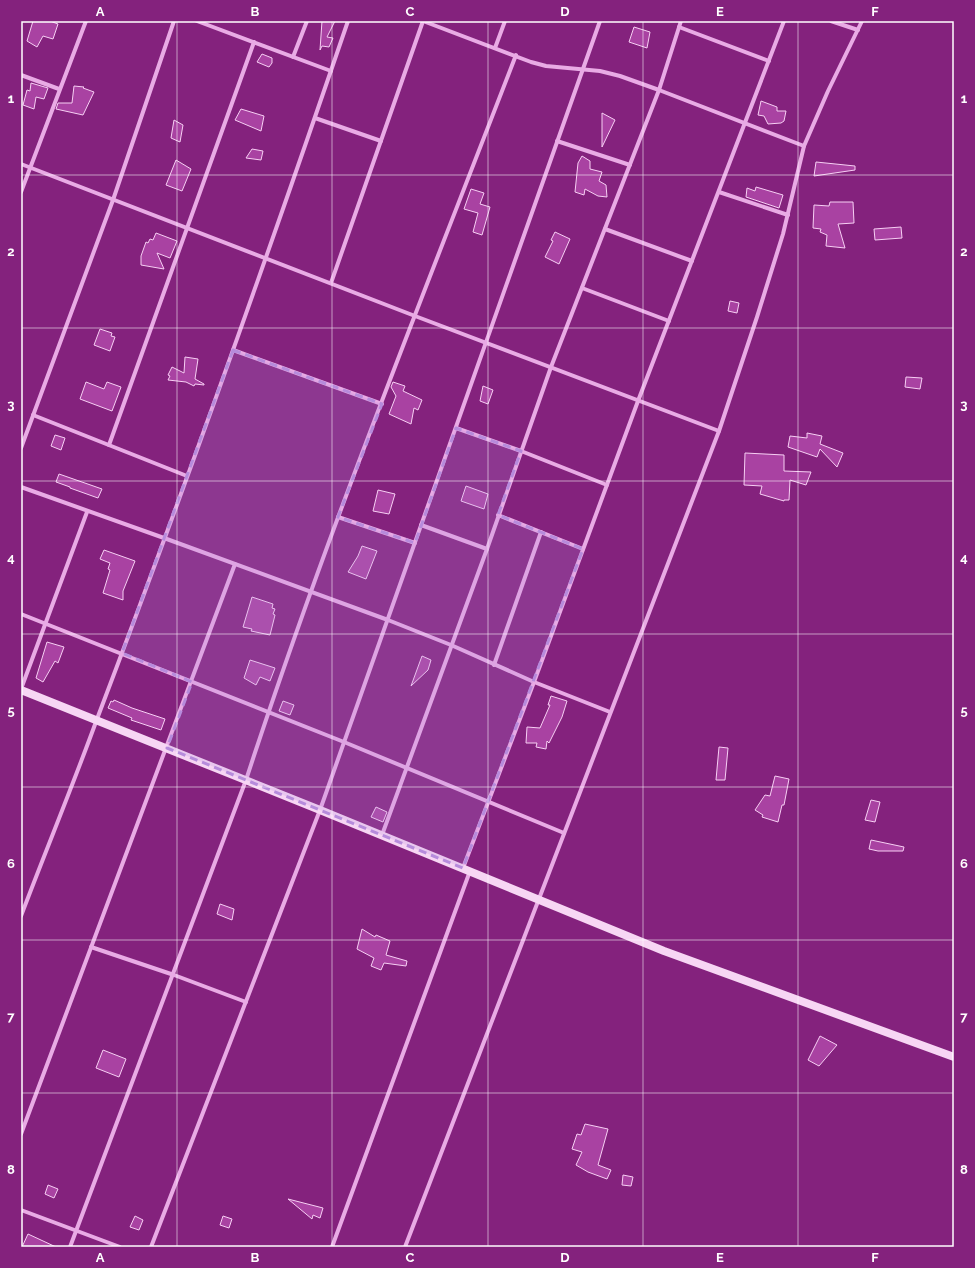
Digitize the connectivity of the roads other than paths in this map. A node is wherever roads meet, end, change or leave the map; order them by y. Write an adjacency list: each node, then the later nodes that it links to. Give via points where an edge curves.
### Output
1 (86, 21): 23 (street)
2 (174, 21): 35 (street)
3 (197, 21): 15 (street)
4 (307, 21): 18 (street)
5 (348, 21): 21 (street)
6 (423, 21): 16 (street); 28 (street)
7 (505, 21): 16 (street)
8 (600, 21): 20 (street)
9 (681, 21): 13 (street)
10 (784, 21): 19 (street)
11 (831, 21): 14 (street)
12 (862, 21): 14 (street)
13 (679, 27): 19 (street); 24 (street)
14 (858, 30): 29 (street)
15 (254, 42): 18 (street); 37 (street)
16 (495, 48): 17 (street)
17 (516, 55): 20 (street, via 546,66); 43 (street)
18 (294, 57): 21 (street)
19 (769, 61): 26 (street)
20 (582, 70): 24 (street, via 620,76); 27 (street)
21 (331, 71): 25 (street)
22 (21, 75): 23 (street)
23 (59, 89): 32 (street)
24 (659, 90): 26 (street); 31 (street)
25 (315, 118): 28 (street); 39 (street)
26 (745, 124): 29 (street); 34 (street)
27 (557, 140): 31 (street); 45 (street)
28 (381, 141): 41 (street)
29 (804, 146): 36 (street)
30 (21, 164): 32 (street)
31 (630, 165): 38 (street)
32 (30, 168): 33 (street); 35 (street)
33 (21, 192)
34 (718, 192): 36 (street); 40 (street)
35 (113, 200): 37 (street); 50 (street)
36 (788, 215): 52 (street)
37 (187, 228): 39 (street); 53 (street)
38 (605, 229): 40 (street); 42 (street)
39 (266, 258): 41 (street); 46 (street)
40 (692, 261): 44 (street)
41 (331, 283): 43 (street)
42 (582, 288): 44 (street); 47 (street)
43 (415, 316): 45 (street); 49 (street)
44 (669, 321): 48 (street)
45 (486, 342): 47 (street); 51 (street)
46 (233, 350): 49 (street); 56 (street)
47 (551, 367): 48 (street); 55 (street)
48 (638, 401): 52 (street); 57 (street)
49 (382, 404): 61 (street)
50 (33, 415): 53 (street); 54 (street)
51 (456, 428): 55 (street); 62 (street)
52 (719, 432): 80 (street)
53 (109, 445): 56 (street)
54 (21, 448)
55 (521, 451): 57 (street); 60 (street)
56 (187, 476): 64 (street)
57 (607, 485): 67 (street)
58 (21, 487): 59 (street)
59 (87, 512): 64 (street); 72 (street)
60 (498, 515): 63 (street); 66 (street)
61 (338, 517): 65 (street); 69 (street)
62 (421, 525): 65 (street); 66 (street)
63 (541, 532): 67 (street); 75 (street)
64 (164, 538): 68 (street); 74 (street)
65 (415, 543): 71 (street)
66 (487, 548): 73 (street)
67 (583, 549): 77 (street)
68 (235, 564): 69 (street); 76 (street)
69 (311, 592): 71 (street); 79 (street)
70 (21, 614): 72 (street)
71 (388, 620): 73 (street); 82 (street)
72 (45, 624): 74 (street); 78 (street)
73 (451, 646): 75 (street); 84 (street)
74 (122, 653): 76 (street); 81 (street)
75 (494, 665): 77 (street)
76 (192, 682): 79 (street); 83 (street)
77 (534, 682): 80 (street); 86 (street)
78 (21, 690): 81 (street)
79 (268, 712): 82 (street); 85 (street)
80 (610, 712): 88 (street)
81 (97, 720): 83 (street); 92 (street)
82 (344, 742): 84 (street); 87 (street)
83 (167, 748): 85 (street); 93 (street)
84 (407, 768): 86 (street); 89 (street)
85 (246, 780): 87 (street); 94 (street)
86 (488, 802): 88 (street); 90 (street)
87 (320, 810): 89 (street); 95 (street)
88 (564, 833): 91 (street)
89 (382, 835): 90 (street)
90 (466, 869): 91 (street); 103 (street)
91 (539, 898): 96 (street, via 664,950); 104 (street)
92 (21, 916)
93 (91, 947): 94 (street); 97 (street)
94 (174, 975): 95 (street); 99 (street)
95 (246, 1002): 102 (street)
96 (954, 1057)
97 (21, 1134)
98 (21, 1210): 99 (street)
99 (76, 1230): 100 (street); 101 (street)
100 (70, 1247)
101 (120, 1247)
102 (151, 1247)
103 (332, 1247)
104 (404, 1247)

